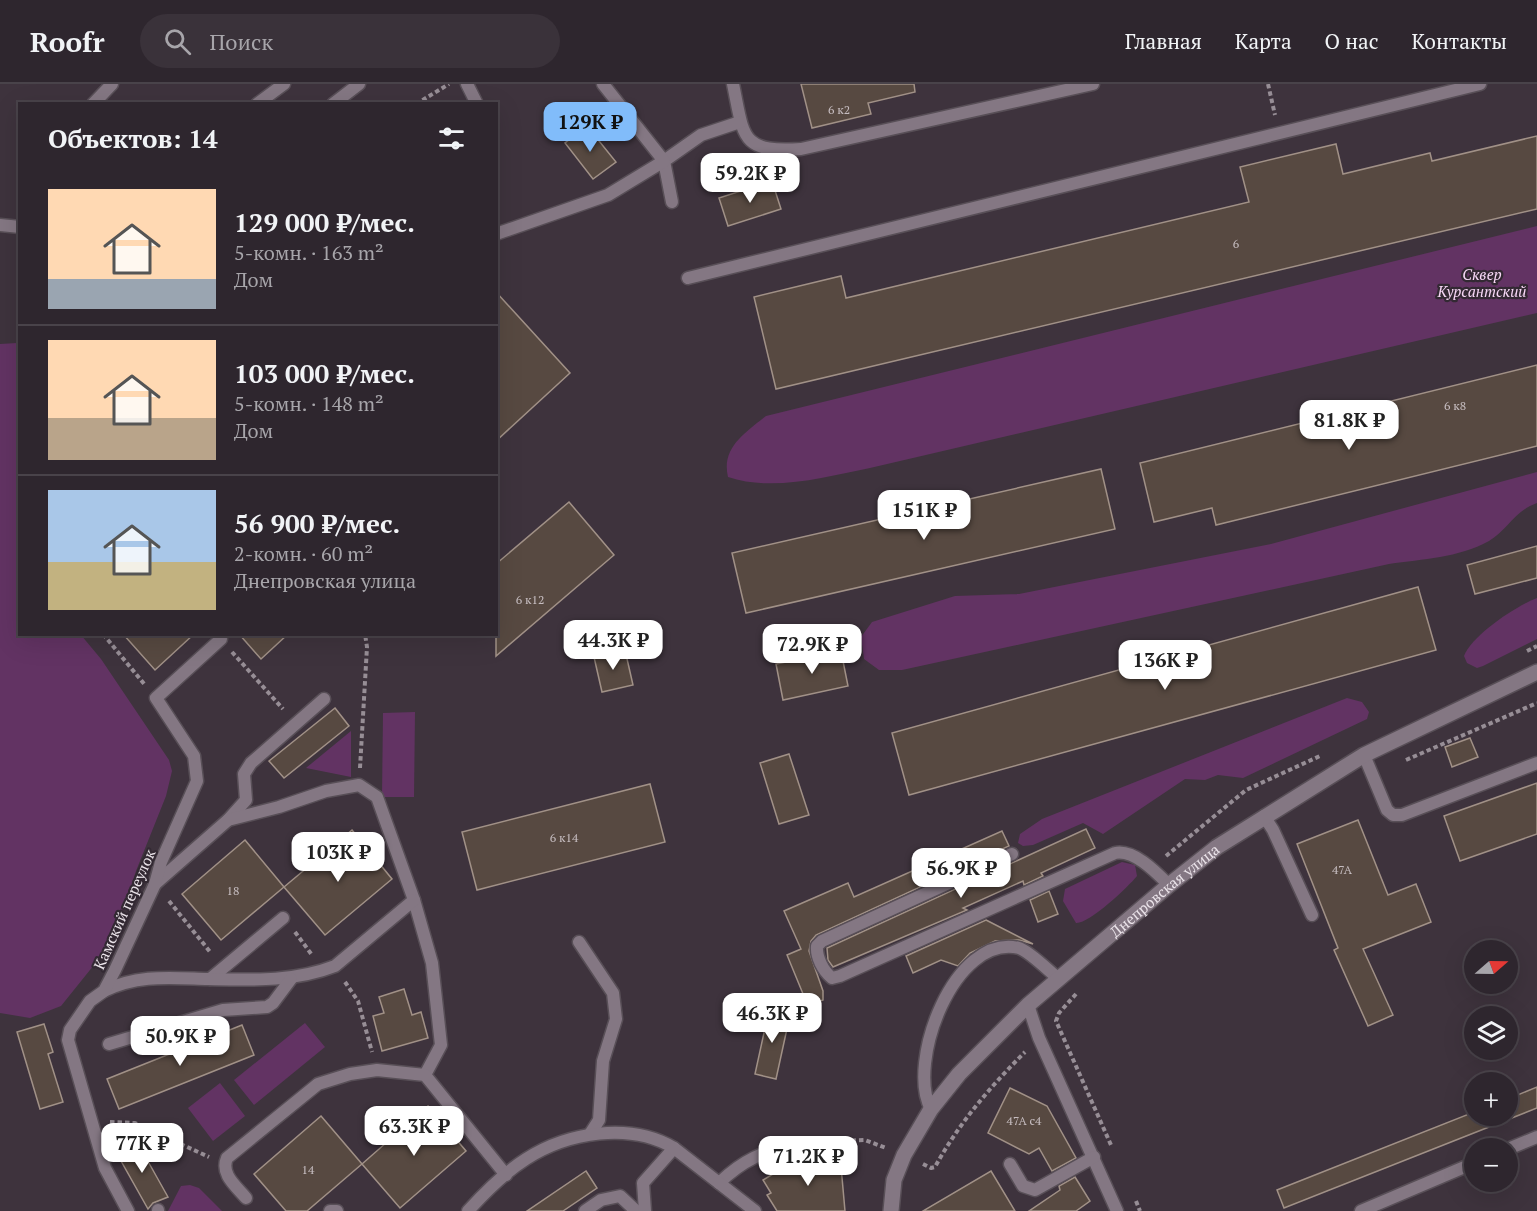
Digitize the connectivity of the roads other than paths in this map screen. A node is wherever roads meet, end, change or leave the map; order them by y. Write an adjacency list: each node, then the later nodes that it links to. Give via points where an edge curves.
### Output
1 (112, 84): 9 (lane)
2 (284, 84): 10 (lane)
3 (359, 84): 11 (lane)
4 (467, 84): 12 (lane)
5 (603, 84): 14 (lane)
6 (733, 84): 13 (lane)
7 (1093, 84): 13 (lane, via 801,149 774,151 759,147 748,139)
8 (1480, 84): 19 (lane)
9 (95, 102)
10 (259, 102)
11 (336, 102)
12 (476, 102)
13 (741, 122): 14 (lane, via 701,135)
14 (664, 161): 15 (lane); 18 (lane, via 608,195)
15 (672, 202)
16 (0, 225): 17 (lane)
17 (18, 227)
18 (498, 233)
19 (688, 278)
20 (221, 639): 28 (lane, Камский переулок, via 156,698 194,756 197,781)
21 (1537, 672): 23 (main road, Днепровская улица)
22 (324, 699): 26 (lane, via 250,763 244,774 246,800)
23 (1364, 755): 24 (lane, via 1387,810 1393,815 1402,815); 25 (main road, Днепровская улица)
24 (1537, 763)
25 (1264, 816): 29 (main road, Днепровская улица); 31 (lane)
26 (228, 820): 28 (lane); 30 (lane, via 359,785 377,797)
27 (1011, 854): 29 (lane, via 822,941 816,954 827,974 832,978 840,976 1115,852 1127,853)
28 (155, 884): 37 (lane, Камский переулок)
29 (1169, 885): 36 (main road, Днепровская улица)
30 (414, 900): 35 (lane, via 335,966); 40 (lane, via 432,963 440,1025 441,1046)
31 (1312, 915)
32 (283, 918): 34 (lane)
33 (579, 942): 42 (lane, via 613,993 616,1019 603,1061 598,1119)
34 (210, 979): 35 (lane); 37 (lane, via 153,977 130,980)
35 (291, 979): 39 (lane, via 267,1007 223,1010)
36 (1059, 979): 38 (main road, Днепровская улица); 41 (lane, via 1021,948 995,951 963,970 950,985 930,1042 924,1086)
37 (104, 991): 53 (lane, Камский переулок, via 90,1001 70,1030 69,1040 105,1168)
38 (1028, 1005): 41 (main road, Днепровская улица, via 959,1074); 47 (lane)
39 (109, 1044)
40 (425, 1075): 50 (lane); 52 (lane, via 377,1070 318,1084 227,1158 223,1166)
41 (931, 1109): 61 (main road, Днепровская улица, via 894,1180)
42 (590, 1134): 46 (lane, via 631,1133); 50 (lane, via 526,1158)
43 (1537, 1137): 45 (lane)
44 (796, 1145): 51 (lane, via 754,1155)
45 (1518, 1145)
46 (674, 1148): 51 (lane); 59 (lane, via 643,1183)
47 (1094, 1157): 48 (lane, via 1035,1190 1023,1186); 62 (lane)
48 (1010, 1164)
49 (1464, 1167): 63 (lane)
50 (506, 1175): 56 (lane)
51 (719, 1183): 60 (lane)
52 (246, 1198)
53 (128, 1211)
54 (330, 1211): 55 (lane)
55 (337, 1211)
56 (468, 1211)
57 (585, 1211): 58 (lane, via 601,1200 620,1196)
58 (636, 1211)
59 (645, 1211)
60 (756, 1211)
61 (891, 1211)
62 (1117, 1211)
63 (1361, 1211)

